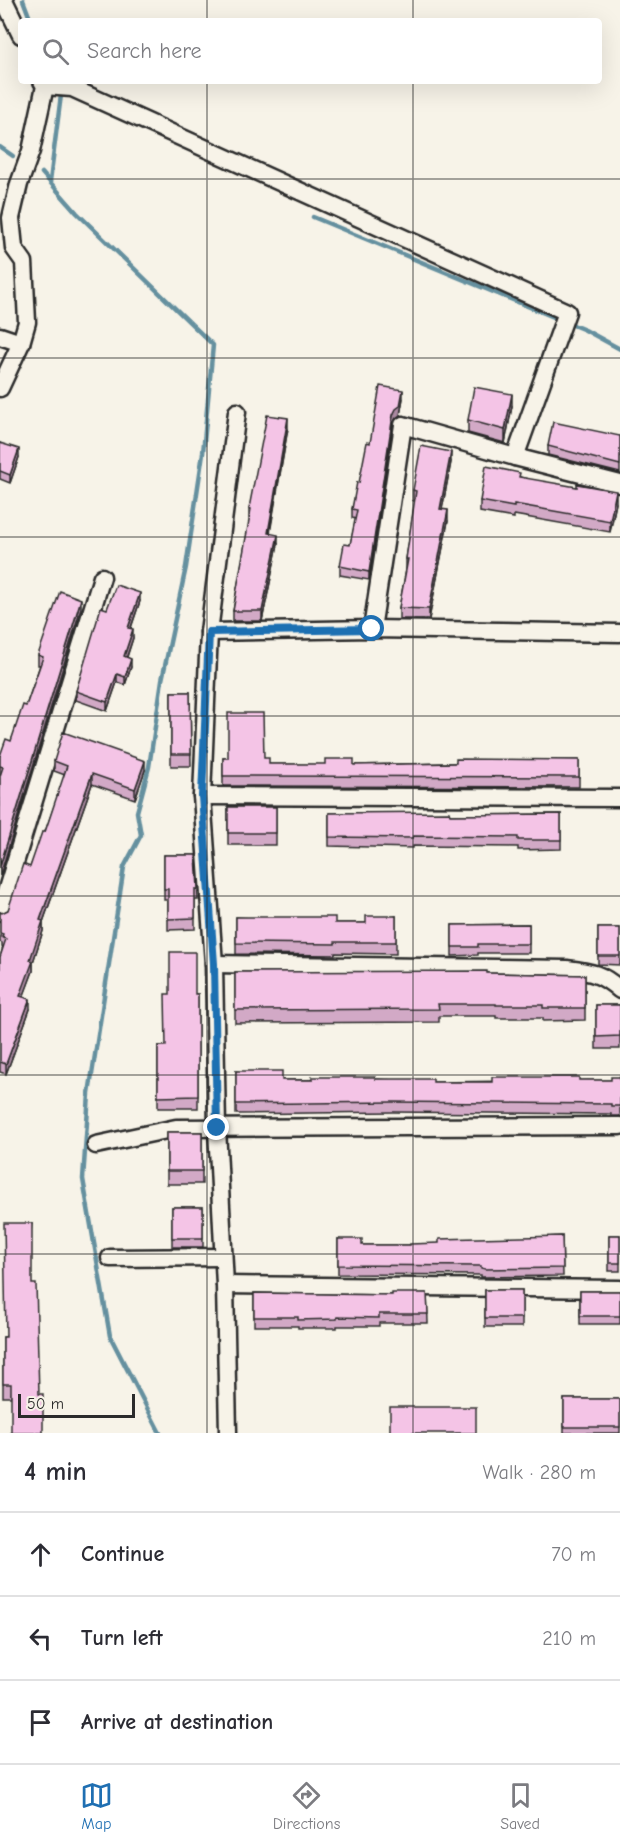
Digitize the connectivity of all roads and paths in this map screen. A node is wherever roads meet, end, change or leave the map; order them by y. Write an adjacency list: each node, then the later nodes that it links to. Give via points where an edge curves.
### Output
1 (4, 0): 2 (street)
2 (18, 30)
3 (43, 84): 4 (street, via 32,151 19,184); 9 (street, via 72,88 567,312)
4 (7, 247): 6 (street, via 24,262 27,322)
5 (0, 336): 6 (street)
6 (21, 343): 7 (street)
7 (0, 388)
8 (237, 412): 13 (street)
9 (516, 457): 10 (street); 12 (street, via 403,425)
10 (620, 484)
11 (102, 577): 17 (street)
12 (372, 629): 13 (street); 14 (street)
13 (209, 632): 15 (street)
14 (620, 633)
15 (202, 796): 16 (street); 18 (street)
16 (620, 798)
17 (0, 912)
18 (214, 964): 19 (street, via 567,969 603,976); 21 (street)
19 (620, 990)
20 (620, 1126): 21 (street)
21 (217, 1128): 22 (street, via 176,1128); 23 (street)
22 (96, 1145)
23 (223, 1257): 24 (street); 25 (street)
24 (110, 1258)
25 (225, 1285): 26 (street); 27 (street)
26 (620, 1289)
27 (228, 1433)

